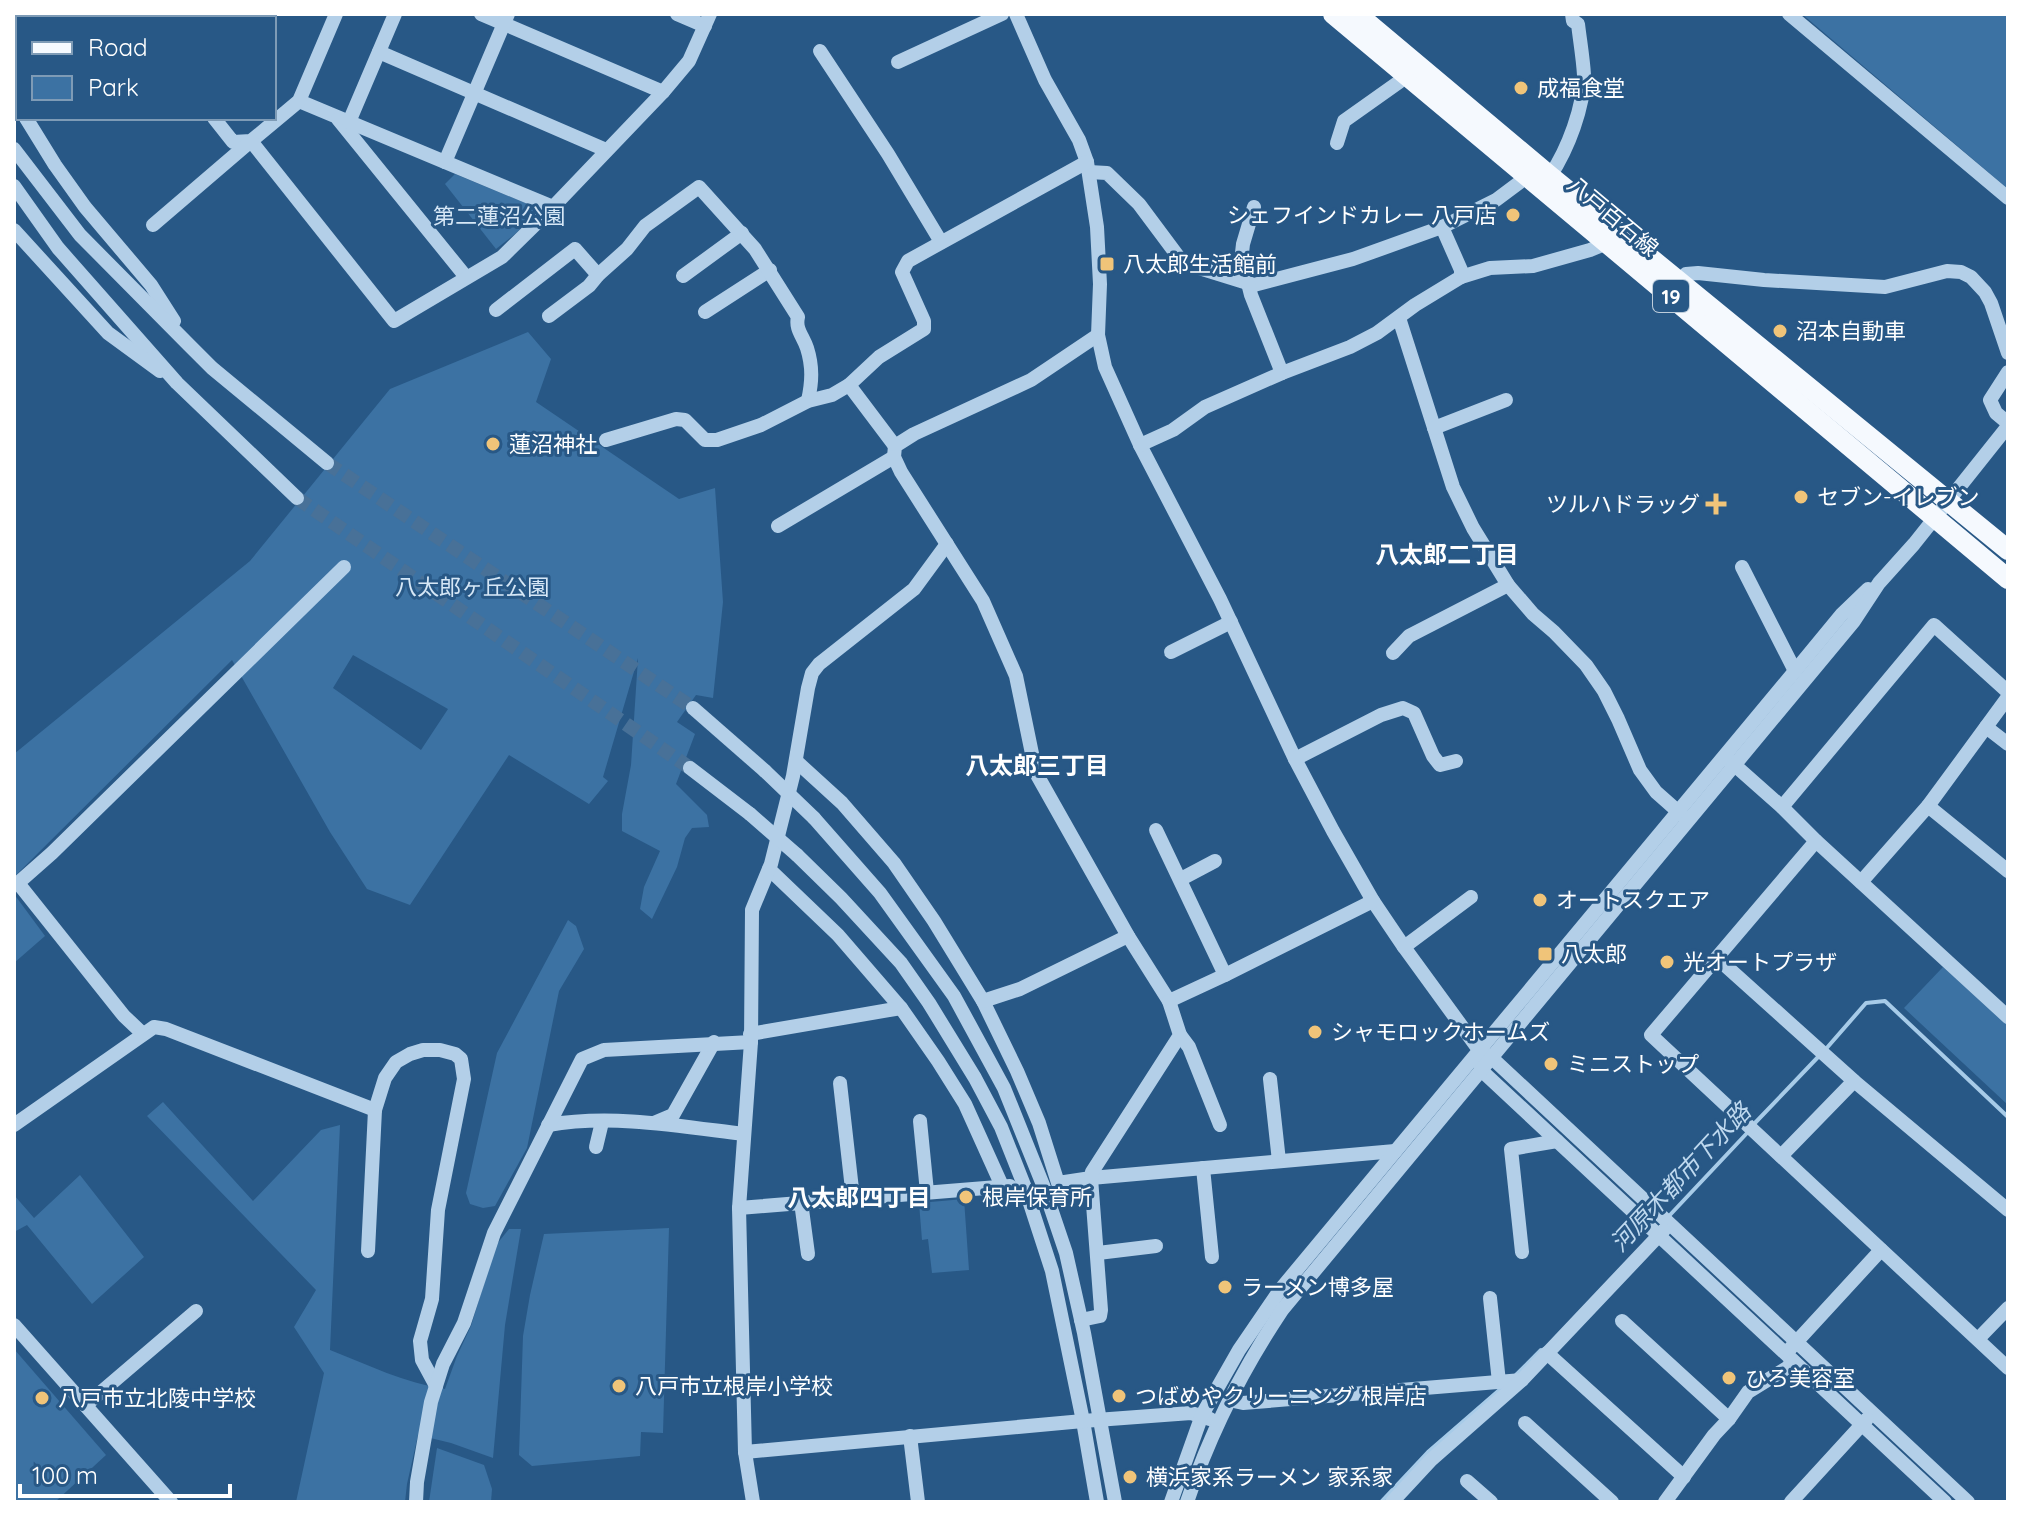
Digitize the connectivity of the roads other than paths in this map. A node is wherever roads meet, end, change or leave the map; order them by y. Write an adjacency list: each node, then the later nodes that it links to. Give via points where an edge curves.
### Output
1 (336, 14): 19 (street)
2 (395, 14): 14 (street)
3 (481, 14): 11 (street)
4 (677, 14): 12 (street)
5 (1002, 14): 15 (street)
6 (1016, 14): 28 (street)
7 (1333, 14): 16 (main road, 八戸百石線 / 19)
8 (1357, 14): 30 (main road, 八戸百石線 / 19)
9 (1572, 14): 30 (street, via 1583,63 1581,105)
10 (1789, 14): 32 (street)
11 (506, 19): 17 (street); 18 (street)
12 (708, 20): 17 (street, via 689,61)
13 (820, 51): 39 (street)
14 (379, 52): 18 (street); 20 (street)
15 (898, 62)
16 (1405, 74): 24 (street, via 1344,121); 29 (main road, 八戸百石線 / 19)
17 (663, 92): 26 (street)
18 (475, 94): 26 (street); 27 (street)
19 (299, 101): 20 (street); 23 (street)
20 (343, 119): 27 (street); 44 (street)
21 (27, 120): 53 (street, via 85,207 151,285)
22 (216, 120): 23 (street, via 233,142)
23 (251, 141): 35 (street); 44 (street, via 394,321)
24 (1337, 143)
25 (14, 149): 53 (street, via 80,235)
26 (606, 150): 33 (street)
27 (445, 162): 33 (street)
28 (1088, 167): 39 (street); 47 (street, via 1107,173 1139,204 1183,263); 52 (street, via 1097,227)
29 (1528, 176): 36 (street, via 1496,200); 40 (main road, 八戸百石線 / 19)
30 (1550, 176): 46 (main road, 八戸百石線 / 19)
31 (14, 186): 57 (street, via 58,248)
32 (2008, 198)
33 (553, 207): 44 (street, via 502,257)
34 (1254, 207): 47 (street, via 1243,244)
35 (153, 225)
36 (1442, 227): 45 (street); 47 (street, via 1353,259 1254,285)
37 (14, 230): 57 (street, via 108,333)
38 (742, 233): 41 (street); 42 (street, via 699,187 645,226); 43 (street)
39 (941, 242): 58 (street, via 908,261 902,272 924,329 879,357)
40 (1607, 243): 45 (street, via 1533,266 1490,268); 69 (main road, 八戸百石線 / 19)
41 (770, 270): 49 (street); 60 (street, via 798,317 796,326 806,344 812,367)
42 (598, 275): 48 (street, via 575,249); 50 (street)
43 (683, 276)
44 (466, 277)
45 (1461, 277): 51 (street)
46 (1679, 281): 54 (street, via 1698,273 1885,287 1961,272 1991,303); 68 (main road, 八戸百石線 / 19)
47 (1244, 282): 56 (street)
48 (496, 310)
49 (705, 312)
50 (549, 316)
51 (1399, 318): 56 (street, via 1350,347); 62 (street)
52 (1098, 335): 64 (street, via 1105,367); 65 (street, via 1031,380 914,434)
53 (189, 345): 66 (street)
54 (2008, 353)
55 (2008, 372): 61 (street, via 1990,400)
56 (1282, 373): 64 (street, via 1205,407)
57 (177, 383): 67 (street)
58 (849, 385): 60 (street); 65 (street)
59 (1506, 400): 62 (street)
60 (808, 401): 63 (street, via 717,440 705,440 685,420 676,419)
61 (2008, 424): 68 (street)
62 (1434, 428): 77 (street, via 1453,487)
63 (606, 440)
64 (1140, 445): 78 (street)
65 (894, 451): 70 (street); 71 (street, via 901,472)
66 (327, 463)
67 (297, 498)
68 (1949, 501): 69 (street); 73 (main road, 八戸百石線 / 19)
69 (1935, 518): 72 (street); 76 (main road, 八戸百石線 / 19)
70 (778, 526)
71 (947, 544): 87 (street, via 914,589 812,673); 103 (street, via 983,601 1016,676 1036,773)
72 (1914, 544): 81 (street, via 1842,614); 89 (street, via 1854,621)
73 (2008, 550)
74 (344, 567): 111 (street, via 18,883)
75 (1742, 567): 81 (street)
76 (2008, 579)
77 (1508, 585): 80 (street, via 1409,636); 93 (street, via 1586,665 1604,691 1640,770)
78 (1231, 622): 79 (street); 86 (street)
79 (1171, 652)
80 (1393, 653)
81 (1795, 671): 89 (street)
82 (2008, 694): 84 (street); 92 (street, via 1934,625)
83 (693, 708): 153 (street, bridge, via 814,818 880,893 954,996 1004,1088 1043,1185)
84 (1986, 727): 85 (street); 91 (street)
85 (2008, 744)
86 (1295, 759): 88 (street, via 1403,708 1414,713 1440,765); 102 (street)
87 (796, 761): 97 (street); 107 (street, via 842,803 894,863)
88 (1456, 761)
89 (1729, 761): 92 (street); 93 (street)
90 (690, 768): 135 (street, bridge, via 797,855 901,963 975,1078)
91 (1928, 806): 98 (street); 100 (street)
92 (1782, 807): 95 (street)
93 (1683, 816): 115 (street)
94 (1156, 830): 99 (street)
95 (1816, 841): 100 (street); 105 (street)
96 (1215, 861): 99 (street)
97 (769, 869): 109 (street, via 838,935); 113 (street, via 752,910)
98 (2008, 871)
99 (1181, 879): 106 (street)
100 (1861, 882): 110 (street)
101 (1471, 897): 104 (street)
102 (1373, 901): 104 (street); 106 (street)
103 (1128, 936): 107 (street, via 1020,989); 108 (street)
104 (1404, 947): 115 (street)
105 (1717, 958): 118 (street); 131 (street, via 1651,1035)
106 (1225, 975): 108 (street)
107 (983, 1001): 134 (street, via 1039,1123 1058,1183)
108 (1169, 1001): 112 (street)
109 (901, 1008): 113 (street); 136 (street, via 965,1104)
110 (2008, 1017)
111 (143, 1034): 120 (street, via 154,1027 166,1029); 124 (street)
112 (1180, 1035): 126 (street); 134 (street)
113 (750, 1038): 114 (street); 127 (street)
114 (714, 1042): 123 (street, via 673,1115); 125 (street, via 604,1050 582,1059)
115 (1485, 1054): 116 (street); 130 (street); 142 (street)
116 (1482, 1071): 128 (street); 163 (street, via 1282,1310)
117 (1270, 1079): 132 (street)
118 (1854, 1081): 131 (street); 141 (street)
119 (840, 1083): 138 (street)
120 (375, 1110): 145 (street); 162 (street, via 396,1062 423,1050 461,1059 464,1079 438,1210 432,1299 420,1341 422,1360)
121 (920, 1121): 137 (street)
122 (602, 1122): 123 (street); 125 (street); 129 (street)
123 (654, 1123): 127 (street)
124 (14, 1125)
125 (548, 1125): 162 (street, via 494,1233)
126 (1220, 1125)
127 (743, 1134): 140 (street)
128 (1557, 1141): 142 (street); 146 (street, via 1511,1149)
129 (596, 1147)
130 (1395, 1151): 132 (street); 166 (street, via 1280,1290)
131 (1781, 1156): 144 (street)
132 (1279, 1161): 133 (street)
133 (1203, 1168): 134 (street); 149 (street)
134 (1091, 1178): 147 (street)
135 (1024, 1185): 136 (street); 169 (street, via 1052,1271)
136 (1002, 1186): 137 (street)
137 (927, 1192): 138 (street)
138 (853, 1198): 139 (street)
139 (801, 1202): 140 (street); 148 (street)
140 (739, 1208): 174 (street)
141 (2008, 1210)
142 (1664, 1229): 157 (street); 158 (street)
143 (1156, 1246): 147 (street)
144 (1881, 1250): 156 (street); 158 (street)
145 (368, 1251)
146 (1522, 1252)
147 (1098, 1253): 153 (street, via 1100,1316)
148 (808, 1254)
149 (1212, 1257)
150 (1490, 1298): 161 (street)
151 (2008, 1308): 156 (street)
152 (196, 1311): 164 (street)
153 (1081, 1320): 168 (street)
154 (1622, 1321): 167 (street)
155 (14, 1325): 164 (street)
156 (1978, 1339): 159 (street)
157 (1547, 1353): 160 (street); 175 (street)
158 (1791, 1353): 165 (street); 167 (street, via 1787,1368 1748,1392); 172 (street)
159 (2008, 1368)
160 (1522, 1380): 161 (street); 185 (street)
161 (1499, 1382): 163 (street)
162 (436, 1386): 178 (street)
163 (1229, 1400): 170 (street)
164 (86, 1405): 177 (street)
165 (1872, 1412): 172 (street); 191 (street)
166 (1202, 1415): 168 (street); 170 (street); 183 (street)
167 (1729, 1419): 175 (street)
168 (1099, 1420): 169 (street); 182 (street)
169 (1083, 1421): 173 (street); 181 (street)
170 (1217, 1422): 184 (street)
171 (1525, 1423): 187 (street)
172 (1862, 1425): 189 (street); 190 (street)
173 (910, 1436): 174 (street); 180 (street)
174 (745, 1452): 179 (street)
175 (1684, 1477): 188 (street)
176 (1467, 1481): 186 (street)
177 (171, 1502)
178 (416, 1502)
179 (753, 1502)
180 (918, 1502)
181 (1097, 1502)
182 (1115, 1502)
183 (1171, 1502)
184 (1187, 1502)
185 (1392, 1502)
186 (1491, 1502)
187 (1612, 1502)
188 (1665, 1502)
189 (1791, 1502)
190 (1945, 1502)
191 (1968, 1502)

